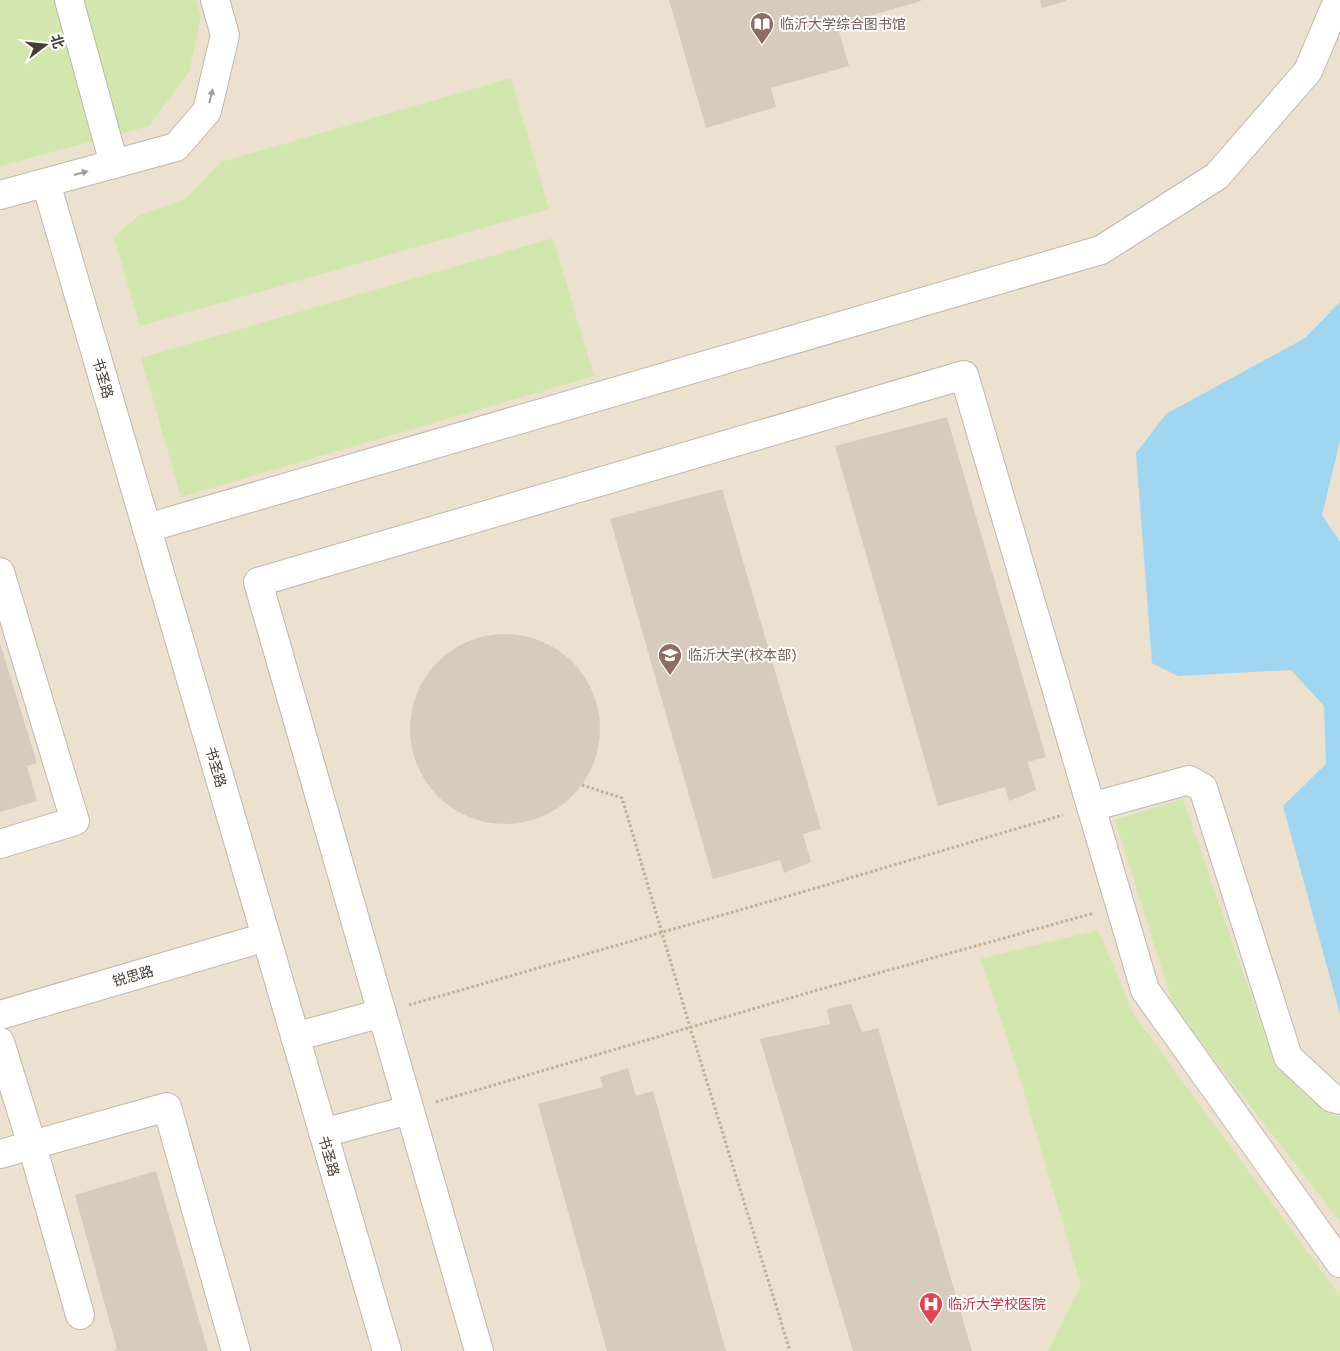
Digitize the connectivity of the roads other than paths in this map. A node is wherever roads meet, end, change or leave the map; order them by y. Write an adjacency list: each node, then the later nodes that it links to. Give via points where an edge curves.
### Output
1 (69, 0): 4 (street)
2 (215, 0): 4 (street, one-way to 2, via 176,147 207,111 225,34)
3 (1338, 0): 7 (street, via 1308,71 1217,176 1101,250)
4 (114, 164): 5 (street, one-way to 4)
5 (46, 182): 6 (street); 7 (street, 书圣路)
6 (0, 195)
7 (147, 528): 11 (street, 书圣路)
8 (0, 572): 10 (street, via 75,822)
9 (1091, 807): 12 (street, via 964,375 945,380 258,582); 16 (street, via 1189,780 1203,788 1288,1057 1332,1098); 21 (street, via 1145,990)
10 (0, 844)
11 (266, 937): 13 (street, 锐思路); 14 (street, 书圣路)
12 (382, 1013): 14 (street); 17 (street)
13 (0, 1015)
14 (295, 1037): 18 (street, 书圣路)
15 (0, 1042): 19 (street)
16 (1340, 1100)
17 (410, 1110): 18 (street); 25 (street)
18 (323, 1134): 24 (street, 书圣路)
19 (32, 1144): 20 (street); 22 (street); 23 (street, via 167,1107)
20 (0, 1154)
21 (1340, 1263)
22 (80, 1315)
23 (236, 1351)
24 (387, 1351)
25 (479, 1351)

